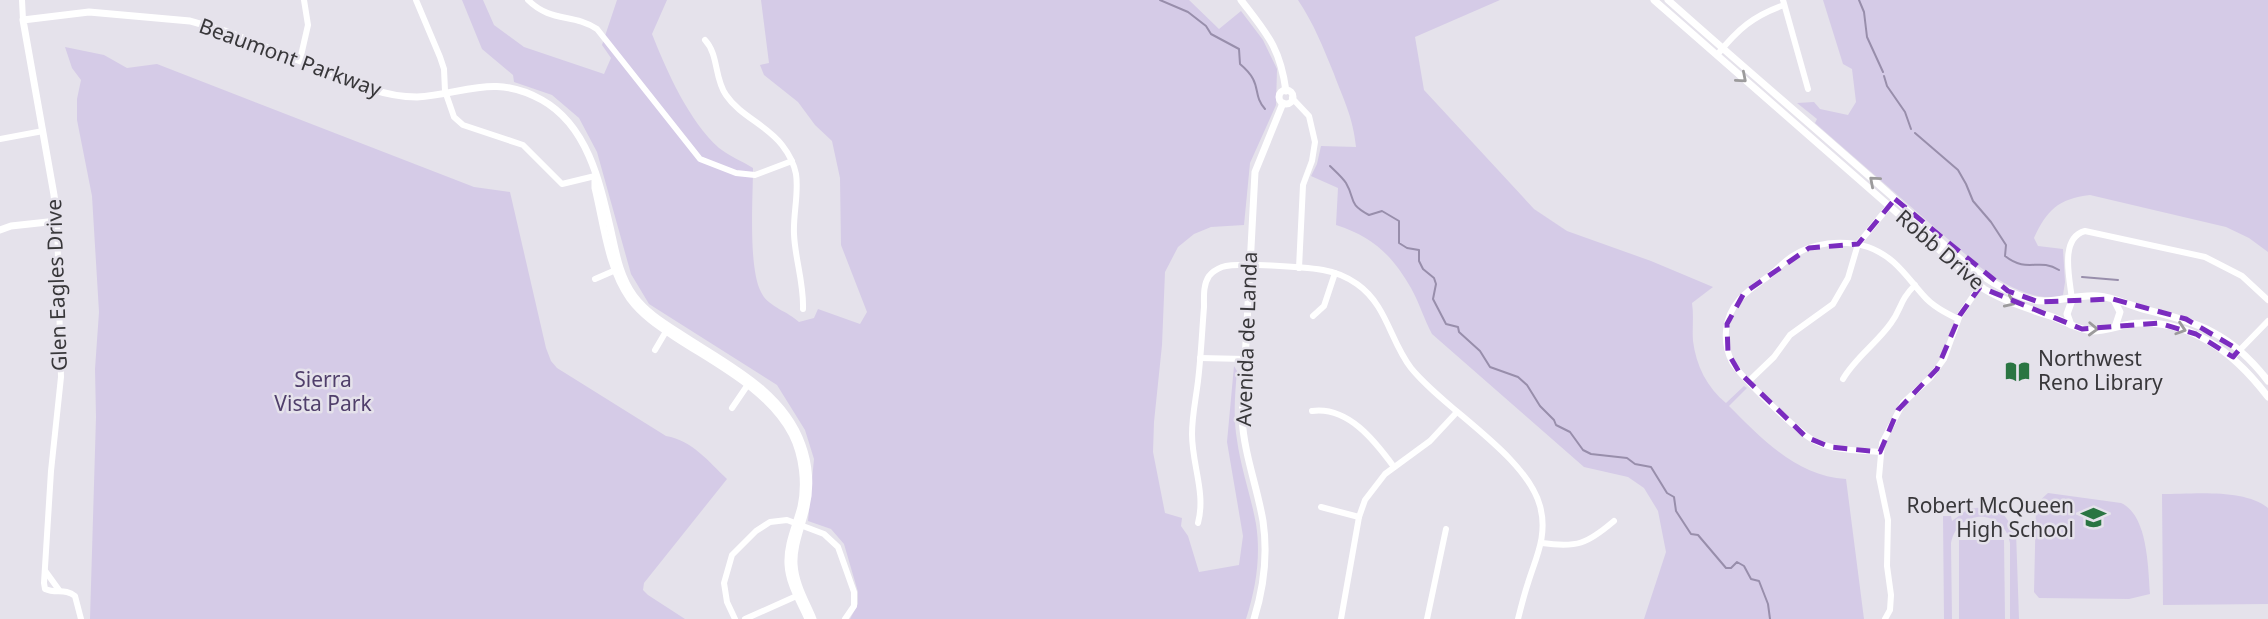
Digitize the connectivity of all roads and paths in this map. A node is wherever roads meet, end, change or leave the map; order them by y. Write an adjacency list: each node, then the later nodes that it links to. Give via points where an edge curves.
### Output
1 (22, 0): 9 (street, Glen Eagles Drive)
2 (304, 0): 13 (street, via 308,25)
3 (416, 0): 15 (street, via 444,69)
4 (528, 0): 21 (street, via 550,16 597,29 700,159 755,175)
5 (1241, 0): 16 (street, Avenida de Landa, via 1275,47)
6 (1654, 0): 12 (street, Robb Drive)
7 (1668, 0): 11 (street, Robb Drive)
8 (1784, 3): 11 (street, via 1753,18); 14 (street)
9 (23, 20): 13 (street, Beaumont Parkway, via 89,12 177,19 213,27); 19 (street, Glen Eagles Drive)
10 (705, 40): 21 (street, via 711,46 725,94 780,143)
11 (1723, 47): 12 (street); 23 (street, Robb Drive, one-way to 11)
12 (1717, 55): 24 (street, Robb Drive, one-way to 24)
13 (300, 60): 15 (street, Beaumont Parkway, via 394,95 418,97)
14 (1808, 89)
15 (445, 91): 22 (street, via 458,121 523,145 562,184); 22 (street, Beaumont Parkway, via 497,86 543,101 573,128)
16 (1286, 91): 17 (street); 18 (street, Avenida de Landa, via 1279,96)
17 (1293, 98): 18 (street); 29 (street, via 1309,116 1315,142 1303,185)
18 (1283, 103): 28 (street, Avenida de Landa, via 1255,172)
19 (43, 131): 20 (street); 25 (street, Glen Eagles Drive)
20 (0, 139)
21 (792, 161): 38 (street, via 794,240)
22 (595, 176): 30 (street, Beaumont Parkway)
23 (1895, 199): 24 (street); 36 (street, Robb Drive, via 1976,271 2001,287 2039,302)
24 (1889, 206): 27 (street); 34 (street, Robb Drive)
25 (57, 221): 26 (street); 68 (street, Glen Eagles Drive, via 61,377 46,589 75,596)
26 (0, 230)
27 (1858, 244): 33 (street, via 1891,259); 51 (street, via 1848,278 1833,304 1797,329); 51 (street, via 1831,243 1799,252 1744,293 1727,324 1726,345)
28 (1249, 266): 29 (street); 48 (street, via 1221,267 1207,280); 49 (street, Avenida de Landa)
29 (1299, 268): 31 (street)
30 (618, 270): 32 (street); 44 (street, Beaumont Parkway, via 642,305)
31 (1335, 273): 39 (street, via 1324,306); 57 (street, via 1374,300 1409,366)
32 (595, 279)
33 (1915, 285): 40 (street, via 1930,302); 50 (street, via 1891,324)
34 (1980, 286): 40 (street); 42 (street, Robb Drive, one-way to 42)
35 (2113, 299): 36 (street, Robb Drive); 43 (street, via 2120,312); 46 (street, Robb Drive, via 2198,324)
36 (2072, 300): 37 (street, via 2070,245 2085,231 2205,257 2242,276); 42 (street, via 2067,312)
37 (2268, 300)
38 (803, 309)
39 (1313, 316)
40 (1958, 319): 58 (street, via 1944,359 1903,403)
41 (2268, 321): 46 (street)
42 (2071, 325): 43 (street, Robb Drive, one-way to 43, via 2093,331)
43 (2114, 327): 47 (street, Robb Drive, one-way to 47, via 2148,322 2172,326 2206,339)
44 (668, 329): 45 (street); 53 (street, Beaumont Parkway)
45 (654, 350)
46 (2239, 350): 47 (street); 52 (street, Robb Drive)
47 (2233, 357): 54 (street, Robb Drive)
48 (1200, 358): 49 (street); 63 (street, via 1192,434 1202,506)
49 (1245, 359): 74 (street, Avenida de Landa, via 1243,435 1263,519 1266,553)
50 (1843, 379)
51 (1749, 381): 58 (street, via 1813,441)
52 (2268, 381)
53 (748, 383): 55 (street); 64 (street, Beaumont Parkway, via 779,405 803,448 809,486)
54 (2268, 397)
55 (732, 408)
56 (1312, 411): 59 (street, via 1326,409 1352,422)
57 (1457, 412): 59 (street, via 1430,441); 66 (street, via 1532,486 1541,508)
58 (1880, 452): 78 (street, via 1891,595)
59 (1394, 467): 61 (street, via 1371,491)
60 (1321, 507): 61 (street)
61 (1359, 517): 75 (street)
62 (1614, 521): 66 (street, via 1580,544)
63 (1198, 523)
64 (799, 524): 67 (street, Beaumont Parkway, via 794,564); 69 (street, via 770,522 732,555 724,583); 73 (street, via 830,537 838,547 854,592 854,606)
65 (1446, 529): 76 (street)
66 (1542, 543): 77 (street)
67 (799, 594): 70 (street); 71 (street, Beaumont Parkway); 72 (street, Beaumont Parkway)
68 (81, 619)
69 (735, 619)
70 (745, 619)
71 (808, 619)
72 (813, 619)
73 (845, 619)
74 (1254, 619)
75 (1340, 619)
76 (1427, 619)
77 (1518, 619)
78 (1885, 619)

